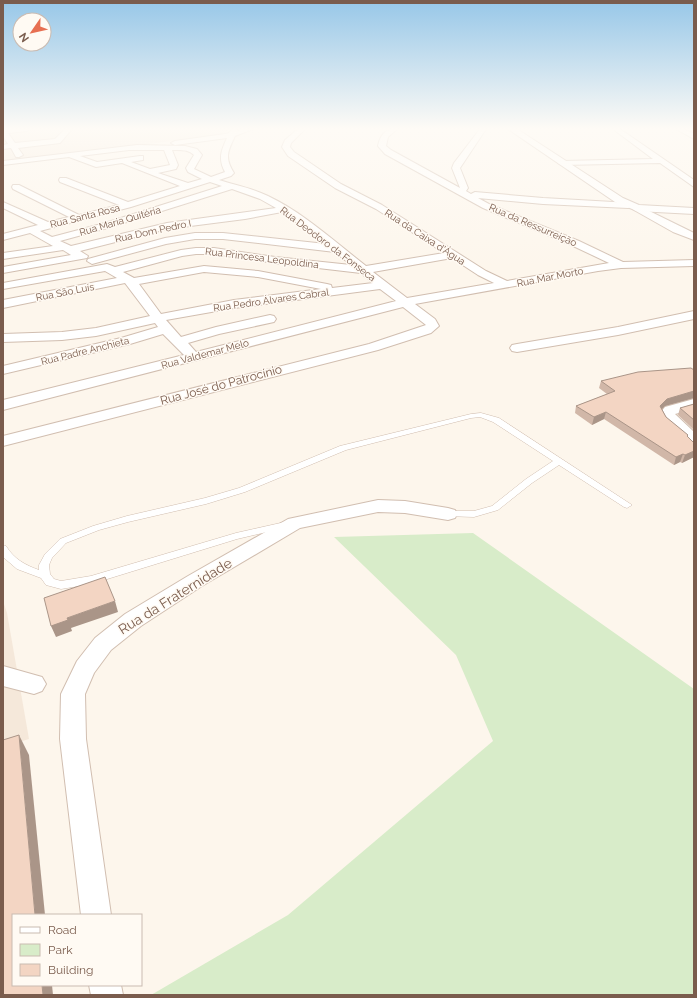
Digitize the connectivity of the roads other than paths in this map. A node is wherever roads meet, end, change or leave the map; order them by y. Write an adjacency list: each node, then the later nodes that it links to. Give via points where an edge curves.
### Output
1 (158, 176): 14 (street)
2 (203, 176): 10 (street, Rua Deodoro da Fonseca)
3 (225, 176): 10 (street, Rua Santa Rosa)
4 (323, 176): 33 (street, Rua da Caixa d'Água, via 379,207)
5 (434, 176): 15 (street, Rua da Ressurreição)
6 (458, 176): 15 (street)
7 (581, 176): 18 (street)
8 (682, 176): 11 (street)
9 (63, 180): 17 (street)
10 (212, 180): 12 (street, Rua Deodoro da Fonseca); 14 (street, Rua Santa Rosa)
11 (694, 184)
12 (233, 186): 19 (street, Rua Deodoro da Fonseca, via 261,196); 29 (street, Rua Maria Quitéria)
13 (16, 187): 22 (street)
14 (190, 187): 17 (street, Rua Santa Rosa)
15 (462, 190): 18 (street, via 477,196); 37 (street, Rua da Ressurreição, via 503,214)
16 (3, 205): 24 (street)
17 (128, 205): 22 (street, Rua Santa Rosa)
18 (632, 206): 20 (street); 28 (street)
19 (284, 210): 21 (street, Rua Dom Pedro I); 32 (street, Rua Deodoro da Fonseca)
20 (694, 211)
21 (245, 216): 23 (street, Rua Dom Pedro I); 30 (street)
22 (78, 218): 24 (street, Rua Santa Rosa)
23 (213, 220): 26 (street); 31 (street, Rua Dom Pedro I, via 167,226)
24 (48, 226): 25 (street, Rua Santa Rosa)
25 (31, 230): 27 (street, Rua Santa Rosa); 29 (street)
26 (223, 236): 30 (street); 35 (street, via 174,239)
27 (3, 237)
28 (694, 237)
29 (52, 240): 31 (street)
30 (279, 243): 32 (street)
31 (67, 248): 34 (street, Rua Dom Pedro I); 35 (street)
32 (339, 249): 40 (street, Rua Deodoro da Fonseca)
33 (452, 254): 40 (street, Rua Princesa Leopoldina); 42 (street, Rua da Caixa d'Água, via 482,273)
34 (3, 255)
35 (87, 258): 38 (street); 39 (street)
36 (694, 263): 37 (street, Rua Mar Morto)
37 (621, 265): 42 (street, Rua Mar Morto)
38 (110, 269): 40 (street, Rua Princesa Leopoldina, via 181,253 208,251); 41 (street); 44 (street, Rua Princesa Leopoldina)
39 (3, 270)
40 (365, 270): 43 (street, Rua Deodoro da Fonseca)
41 (130, 281): 45 (street, Rua São Luís, via 192,270 215,269 258,274); 47 (street, Rua São Luís); 51 (street)
42 (507, 284): 46 (street, Rua Mar Morto)
43 (382, 285): 45 (street, Rua Pedro Álvares Cabral); 46 (street, Rua Deodoro da Fonseca)
44 (3, 286)
45 (338, 290): 51 (street, Rua Pedro Álvares Cabral, via 234,304)
46 (407, 302): 50 (street, Rua Deodoro da Fonseca); 55 (street, Rua Valdemar Melo)
47 (3, 304)
48 (694, 315): 54 (street)
49 (270, 319): 53 (street)
50 (431, 322): 60 (street, Rua José do Patrocínio, via 431,328 373,347)
51 (163, 323): 52 (street, via 62,336); 53 (street); 56 (street, Rua Padre Anchieta, via 125,342)
52 (3, 338)
53 (178, 342): 55 (street)
54 (517, 348)
55 (194, 357): 58 (street, Rua Valdemar Melo)
56 (3, 370)
57 (694, 404): 59 (street, via 670,410 666,414)
58 (3, 405)
59 (694, 440)
60 (3, 441)
61 (559, 461): 62 (lane); 63 (lane, via 495,508 474,514); 66 (lane, via 496,420 481,415 472,416 343,448 242,490 96,528 63,541 48,556 44,565)
62 (627, 505)
63 (448, 514): 64 (street, Rua da Fraternidade, via 405,507 378,506)
64 (295, 523): 66 (lane, via 236,536 91,580 61,585 50,582); 69 (street, Rua da Fraternidade, via 133,620 103,644 84,668 73,694 73,739)
65 (3, 548): 66 (lane, via 18,566)
66 (45, 575)
67 (3, 676): 68 (street)
68 (34, 684)
69 (96, 914)

